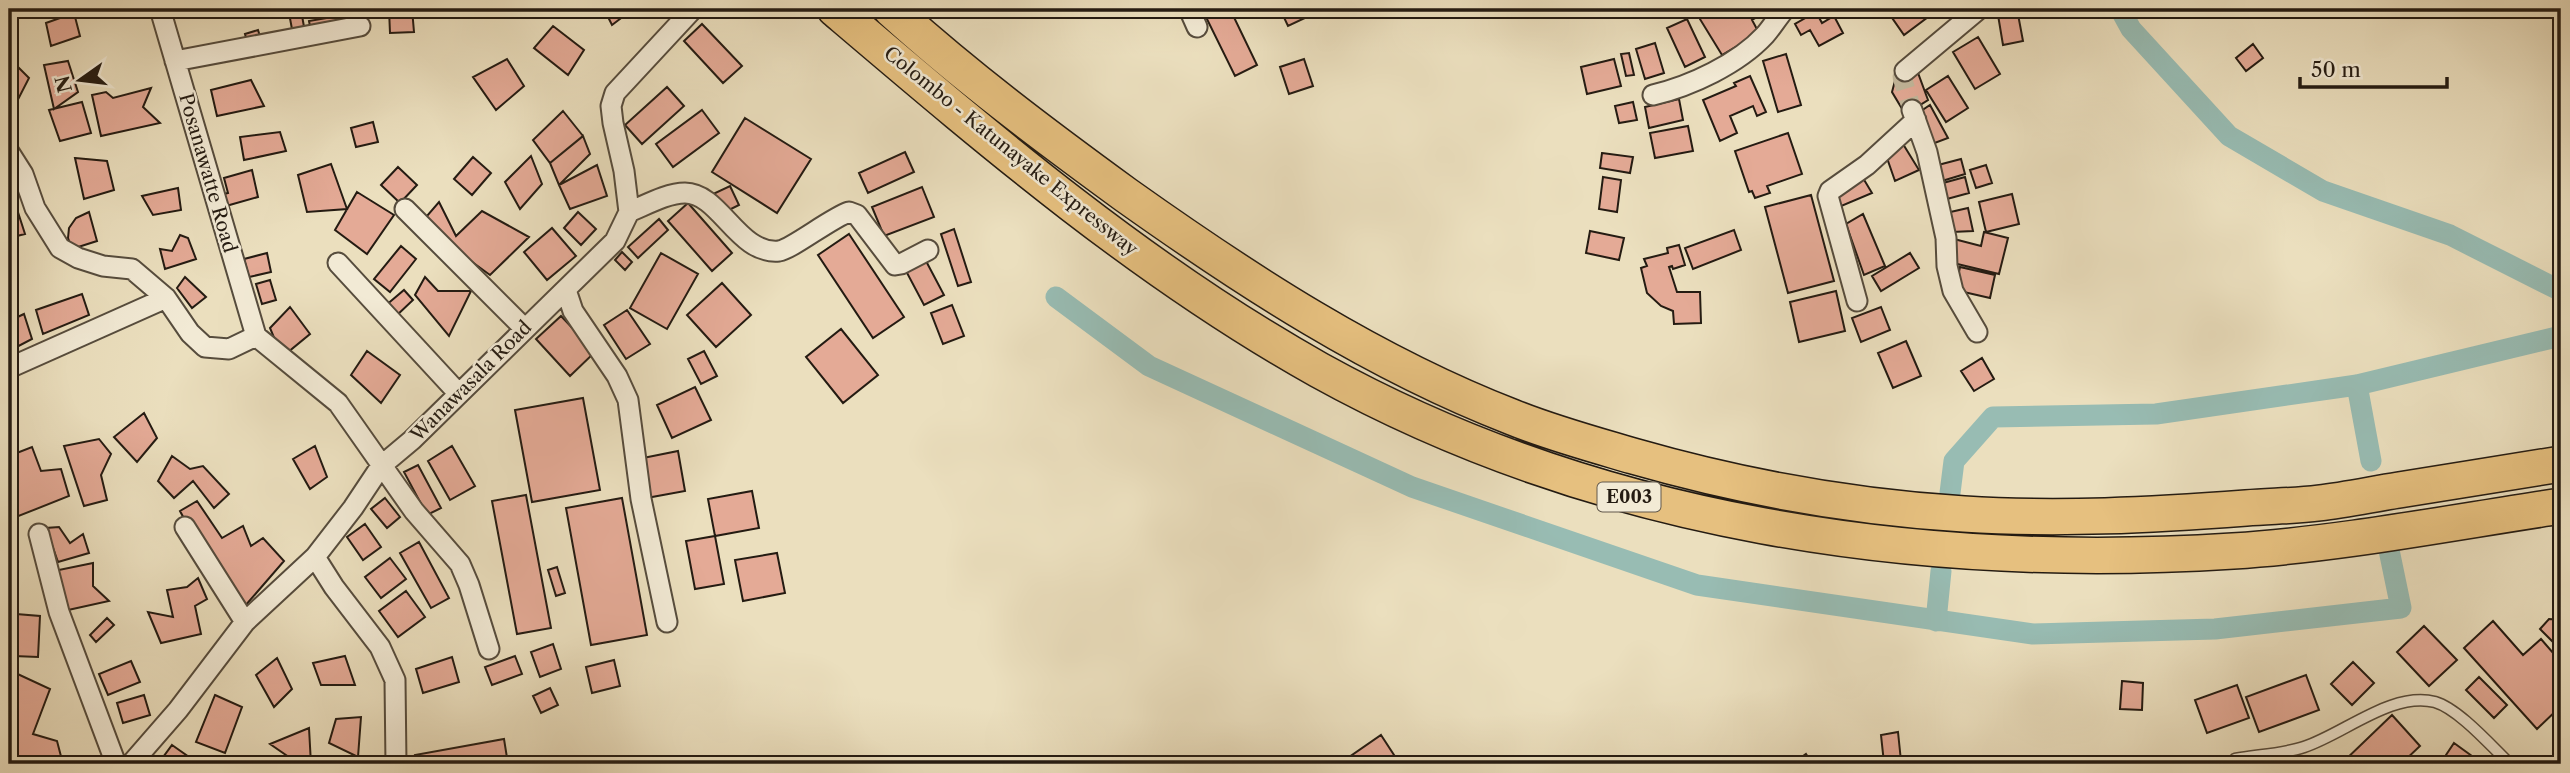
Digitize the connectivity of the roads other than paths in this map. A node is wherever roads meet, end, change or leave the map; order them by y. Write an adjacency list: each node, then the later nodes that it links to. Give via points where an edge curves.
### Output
1 (160, 9): 8 (street, Posanawatte Road)
2 (693, 9): 13 (street, via 615,93 613,123)
3 (835, 9): 26 (highway, Colombo - Katunayake Expressway / E003, via 1115,237 1317,369 1418,421 1537,469 1633,498 1870,543 1950,552 2104,556 2236,551)
4 (891, 9): 24 (highway, Colombo - Katunayake Expressway / E003, via 948,61 1063,149 1222,262 1294,307 1373,353 1500,413 1665,465 1807,497 1870,506 2033,516 2167,514 2319,503)
5 (1785, 9): 10 (street, via 1764,36 1726,65 1684,88)
6 (1979, 9): 9 (street)
7 (360, 26): 8 (street)
8 (175, 61): 21 (street, Posanawatte Road)
9 (1905, 71)
10 (1654, 95)
11 (9, 152): 17 (street, via 60,248 103,266 132,269)
12 (405, 209): 19 (street)
13 (629, 212): 14 (street, via 686,193 701,197 750,243 766,251 782,251 849,212 857,215 895,265); 16 (street, Wanawasala Road, via 615,241)
14 (928, 250)
15 (338, 263): 23 (street)
16 (566, 290): 19 (street, Wanawasala Road); 31 (street, via 573,311 628,400 640,499)
17 (166, 298): 21 (street, via 190,334 205,347 229,349); 22 (street)
18 (1857, 301): 20 (street, via 1828,196 1867,165 1914,115 1944,228 1953,292)
19 (525, 329): 23 (street, Wanawasala Road)
20 (1977, 332)
21 (256, 336): 25 (street, via 338,403)
22 (9, 368)
23 (458, 394): 25 (street, Wanawasala Road)
24 (2561, 464)
25 (381, 467): 29 (street, Wanawasala Road); 32 (street, via 460,564)
26 (2561, 506)
27 (185, 527): 30 (street)
28 (39, 534): 34 (street, via 59,612)
29 (315, 557): 30 (street, Wanawasala Road); 36 (street, via 380,647 395,680)
30 (245, 622): 35 (street, Wanawasala Road)
31 (667, 622)
32 (489, 649)
33 (2235, 759): 37 (lane, via 2303,748 2410,700 2437,702 2467,722)
34 (116, 764)
35 (131, 764)
36 (396, 764)
37 (2510, 764)

